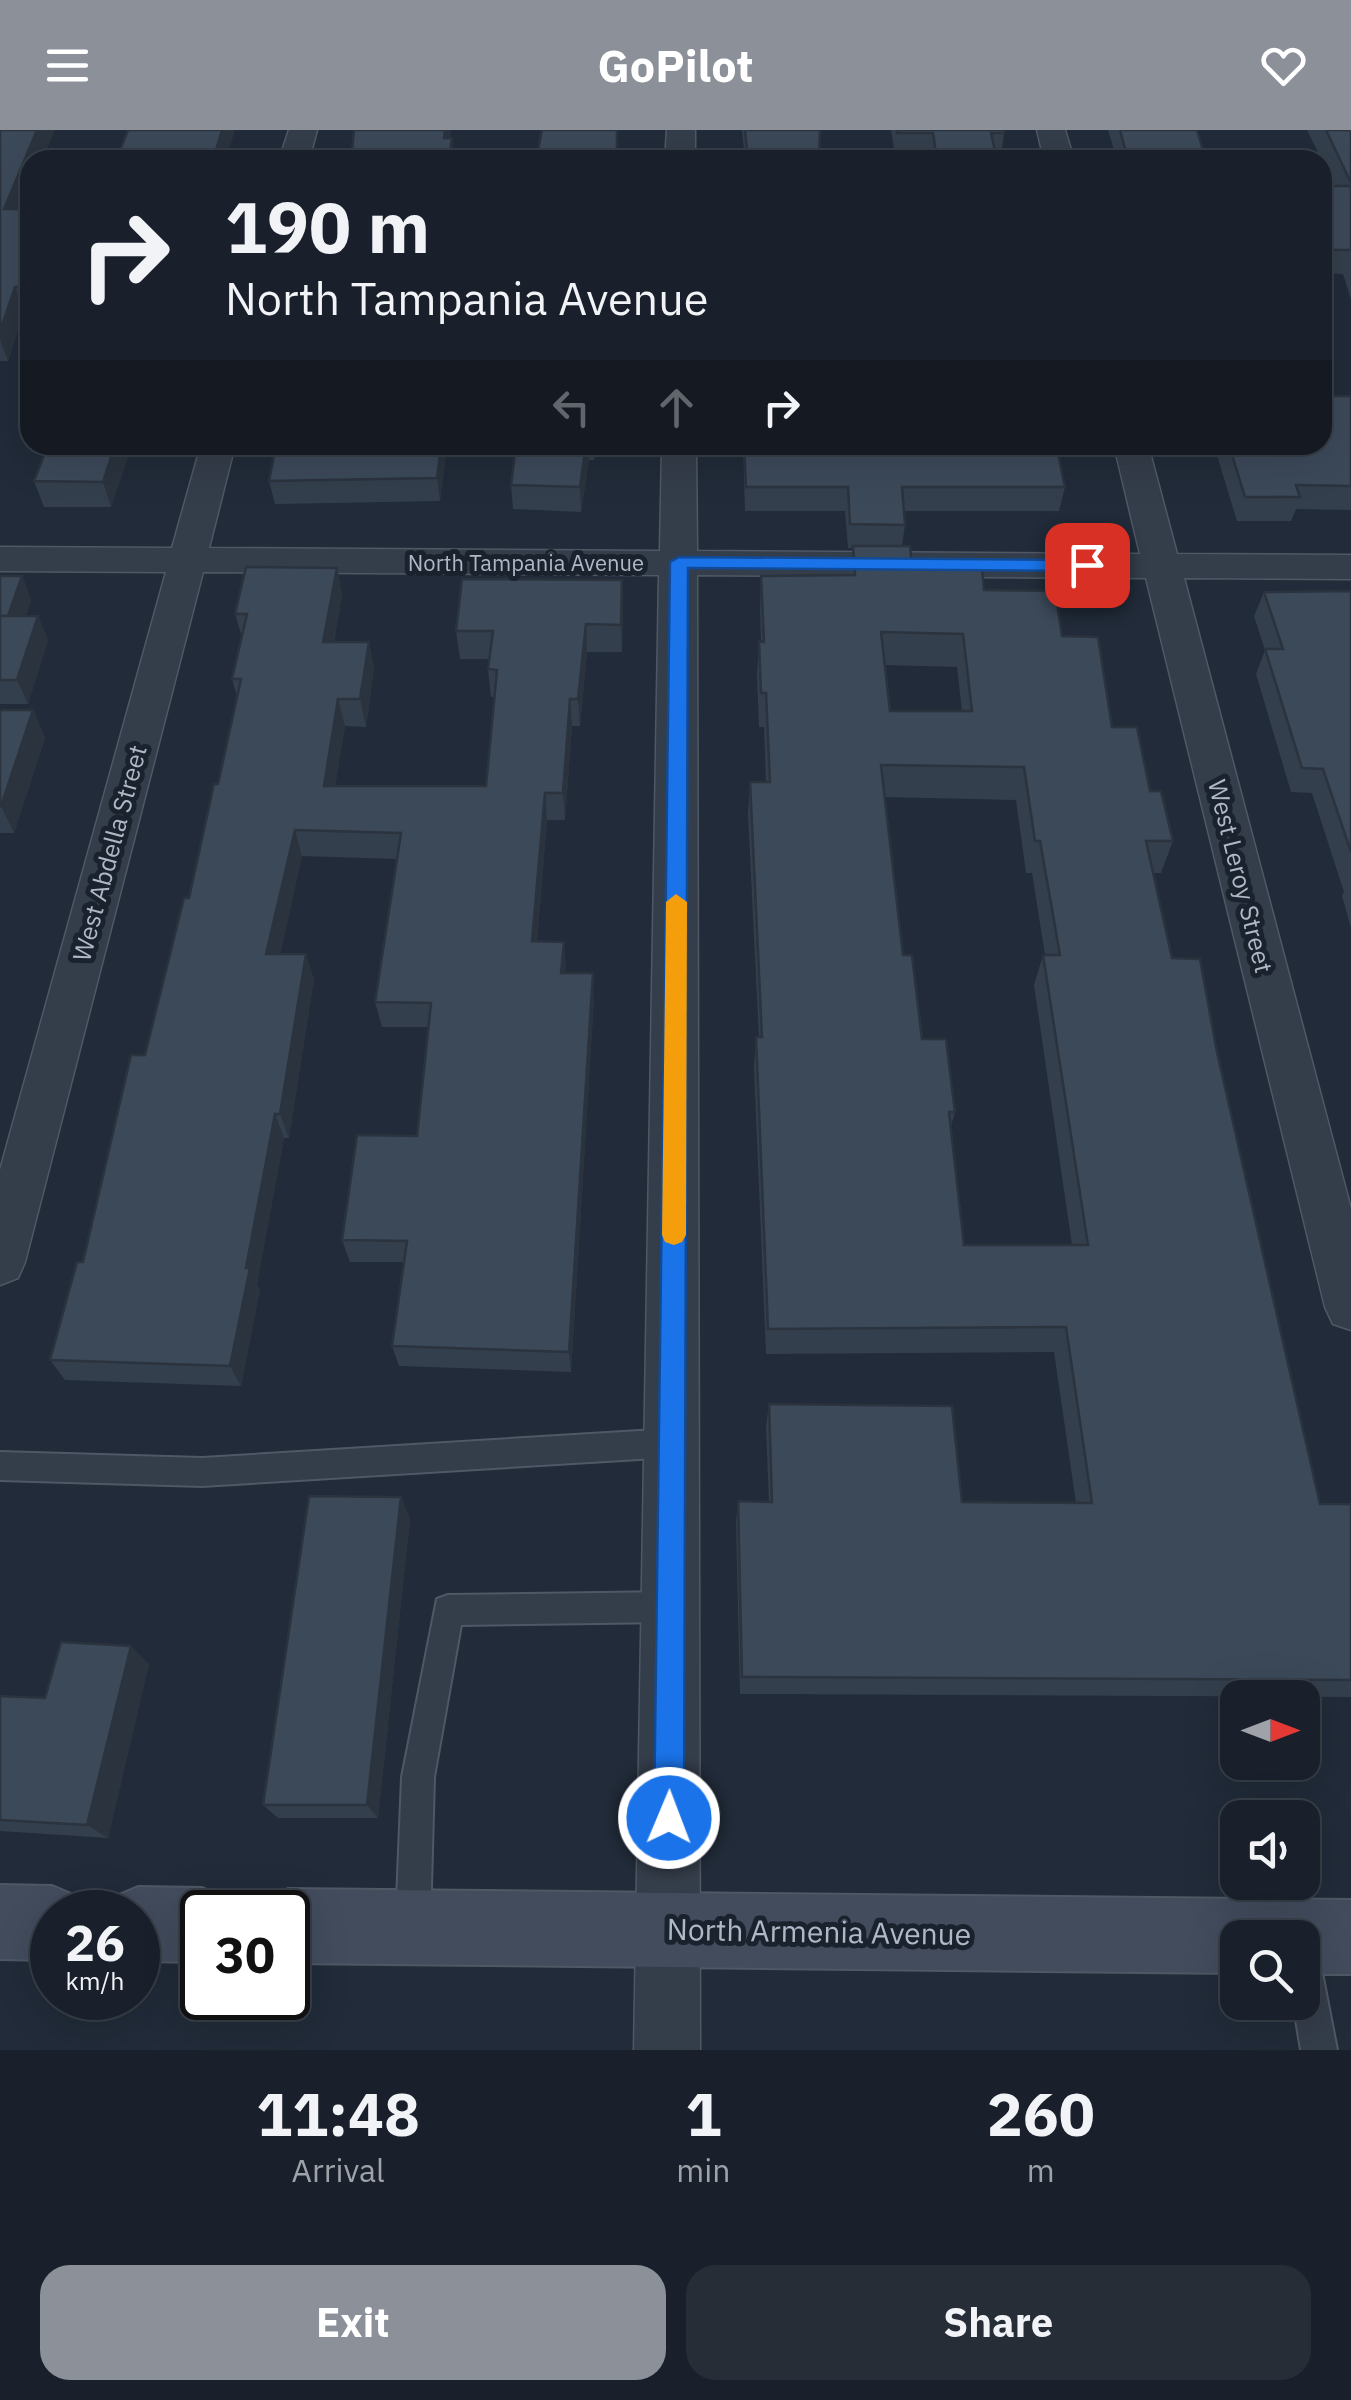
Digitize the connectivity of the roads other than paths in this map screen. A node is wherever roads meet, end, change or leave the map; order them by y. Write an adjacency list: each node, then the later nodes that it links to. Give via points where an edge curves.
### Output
1 (215, 455): 5 (street, West Abdella Street)
2 (679, 455): 6 (street)
3 (1134, 455): 7 (street, West Leroy Street)
4 (0, 560): 5 (street, North Tampania Avenue)
5 (188, 560): 6 (street, North Tampania Avenue); 9 (street, West Abdella Street)
6 (679, 562): 7 (street, North Tampania Avenue); 11 (street)
7 (1162, 566): 8 (street, North Tampania Avenue); 10 (street, West Leroy Street)
8 (1351, 567)
9 (0, 1262)
10 (1351, 1308)
11 (672, 1443): 12 (lane, via 202,1472); 13 (street)
12 (0, 1466)
13 (671, 1606): 17 (lane, via 448,1610 418,1777); 18 (street)
14 (0, 1922): 15 (main road)
15 (30, 1923)
16 (310, 1926): 17 (main road, North Armenia Avenue)
17 (413, 1927): 18 (main road, North Armenia Avenue)
18 (668, 1930): 19 (main road, North Armenia Avenue); 23 (street)
19 (1220, 1936)
20 (1320, 1937): 21 (main road, North Armenia Avenue)
21 (1351, 1937)
22 (1314, 2020): 24 (lane)
23 (667, 2050)
24 (1320, 2050)

